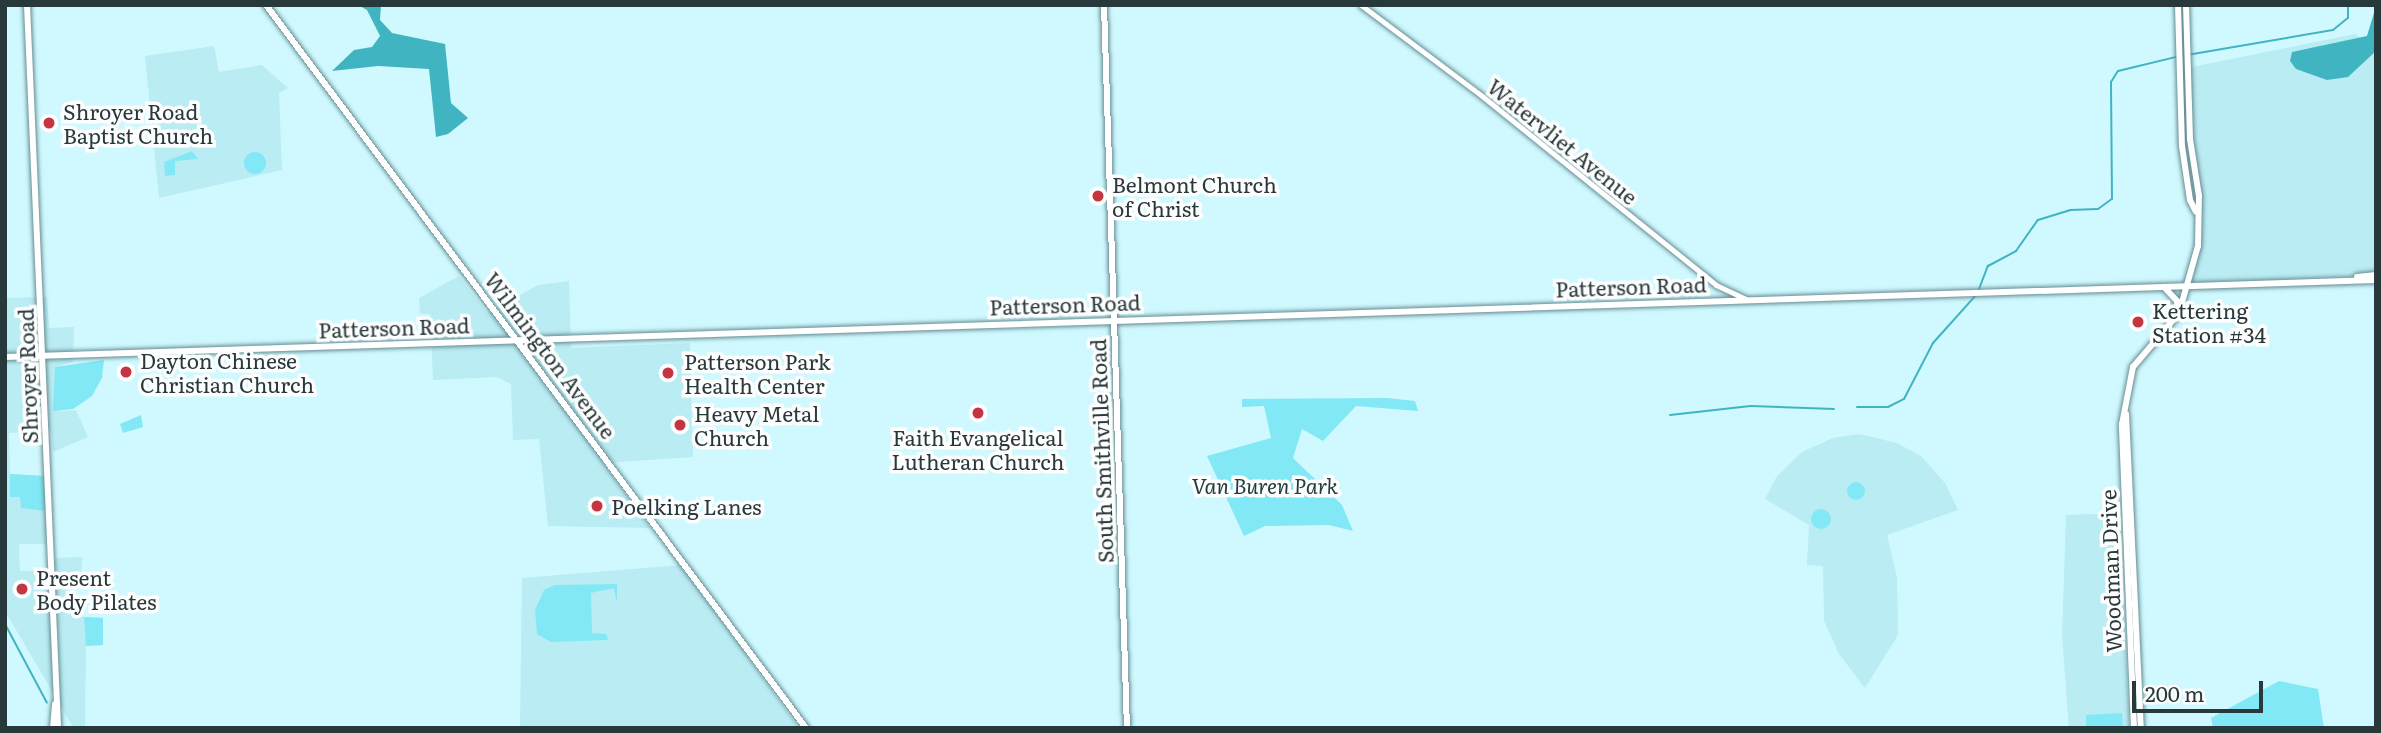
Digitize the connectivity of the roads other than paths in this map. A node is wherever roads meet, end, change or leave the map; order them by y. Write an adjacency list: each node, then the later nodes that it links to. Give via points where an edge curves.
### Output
1 (27, 5): 18 (main road, Shroyer Road)
2 (266, 5): 17 (main road, Wilmington Avenue)
3 (1104, 5): 16 (main road, South Smithville Road)
4 (1361, 5): 14 (street, Watervliet Avenue, via 1716,285)
5 (2178, 5): 7 (main road, Woodman Drive)
6 (2186, 5): 7 (main road)
7 (2183, 58): 8 (main road, Woodman Drive, via 2199,196); 8 (main road, Woodman Drive, via 2182,146)
8 (2196, 212): 12 (main road, Woodman Drive, via 2198,246)
9 (2376, 275): 11 (main road)
10 (2376, 280): 11 (main road)
11 (2325, 281): 12 (main road, Patterson Road)
12 (2190, 284): 13 (main road, Patterson Road); 15 (main road, Woodman Drive)
13 (2159, 285): 14 (main road, Patterson Road); 15 (main road, via 2174,294)
14 (1746, 299): 16 (main road, Patterson Road)
15 (2178, 315): 20 (main road, Woodman Drive, via 2133,367 2126,414)
16 (1115, 319): 17 (main road, Patterson Road); 23 (main road, South Smithville Road)
17 (518, 342): 18 (main road, Patterson Road); 22 (main road, Wilmington Avenue)
18 (44, 356): 19 (main road, Patterson Road); 21 (main road, Shroyer Road)
19 (5, 357)
20 (2130, 544): 24 (main road, Woodman Drive); 25 (main road, Woodman Drive)
21 (55, 728)
22 (806, 728)
23 (1127, 728)
24 (2134, 728)
25 (2141, 728)

